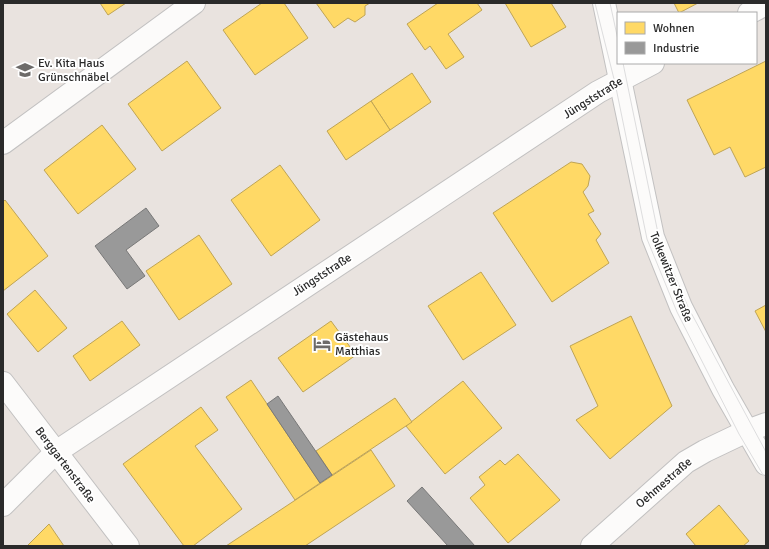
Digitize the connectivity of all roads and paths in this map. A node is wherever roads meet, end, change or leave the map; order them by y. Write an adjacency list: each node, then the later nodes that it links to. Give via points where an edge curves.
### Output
1 (194, 3): 7 (street)
2 (604, 3): 6 (street, Tolkewitzer Straße)
3 (766, 4): 4 (street)
4 (751, 12)
5 (651, 64): 6 (street, Jüngststraße)
6 (620, 80): 9 (street, Tolkewitzer Straße, via 654,237 681,307 723,389); 10 (street, Jüngststraße, via 592,96)
7 (3, 143)
8 (3, 383): 10 (street, Berggartenstraße)
9 (756, 428): 11 (street, Tolkewitzer Straße); 14 (street, Oehmestraße, via 686,462)
10 (56, 452): 12 (street, Jüngststraße); 13 (street, Berggartenstraße)
11 (766, 464)
12 (3, 505)
13 (128, 546)
14 (592, 546)

